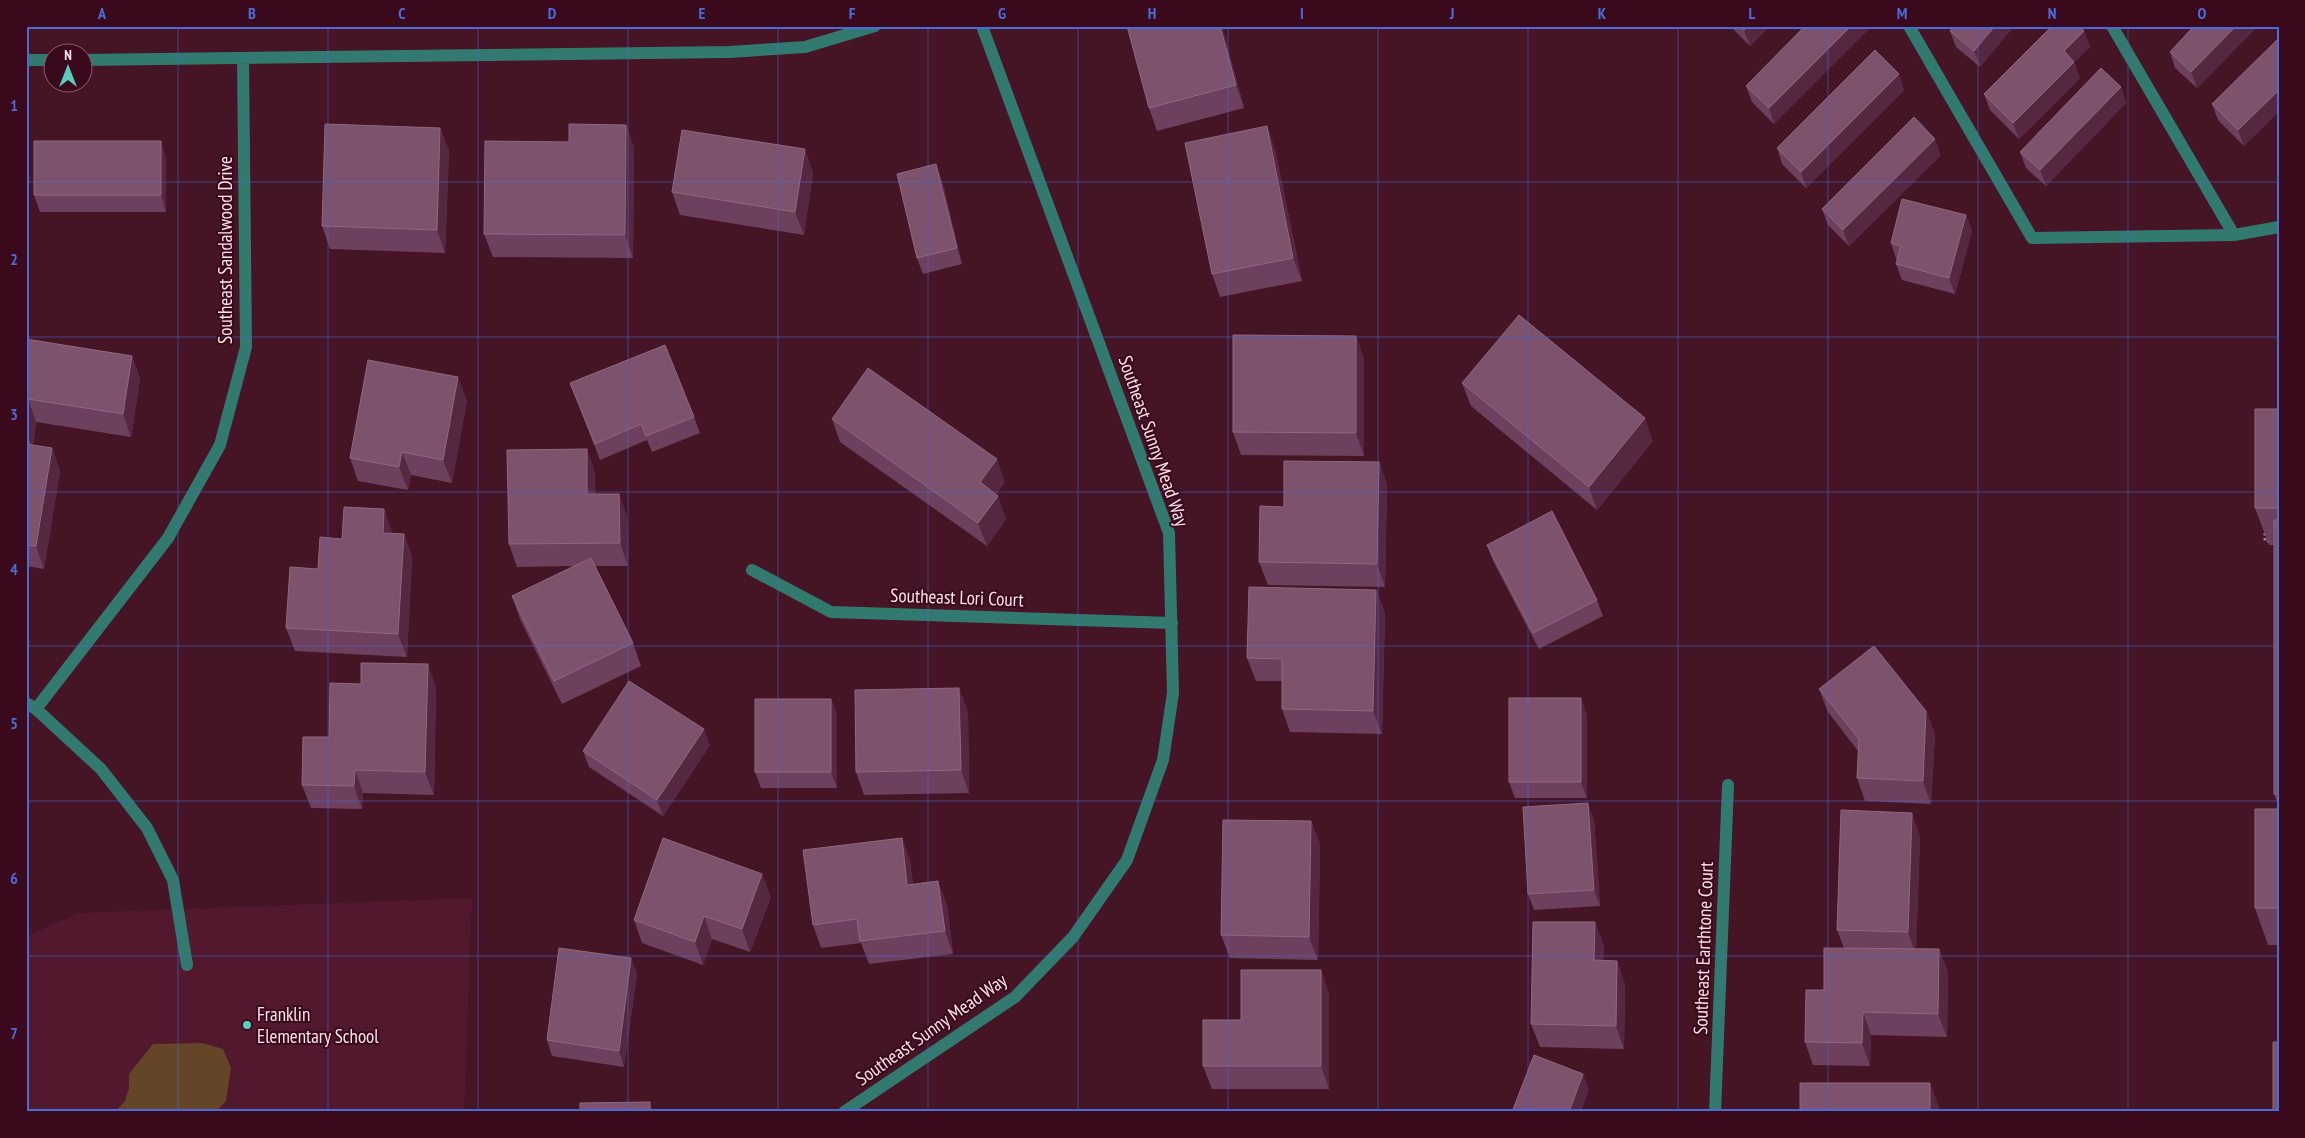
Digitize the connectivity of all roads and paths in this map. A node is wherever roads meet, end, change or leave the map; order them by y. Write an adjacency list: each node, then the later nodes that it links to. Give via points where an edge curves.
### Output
1 (875, 26): 5 (street, via 805,47 729,52)
2 (982, 26): 14 (street, Southeast Sunny Mead Way, via 1169,533)
3 (1909, 26): 10 (street, via 2032,238)
4 (2112, 26): 10 (street)
5 (243, 59): 8 (street); 15 (street, Southeast Sandalwood Drive, via 246,347 220,445 168,538)
6 (26, 60): 7 (street)
7 (42, 60)
8 (92, 60)
9 (2279, 227): 10 (street)
10 (2234, 235)
11 (2265, 532): 12 (path, via 2265,541)
12 (2279, 541)
13 (752, 570): 14 (street, Southeast Lori Court, via 831,612)
14 (1172, 623): 18 (street, Southeast Sunny Mead Way, via 1172,692 1163,760 1127,860 1073,937 1015,998)
15 (31, 706): 17 (street, via 101,769 147,828 174,880)
16 (1728, 785): 19 (street, Southeast Earthtone Court)
17 (187, 965)
18 (844, 1112)
19 (1715, 1112)

